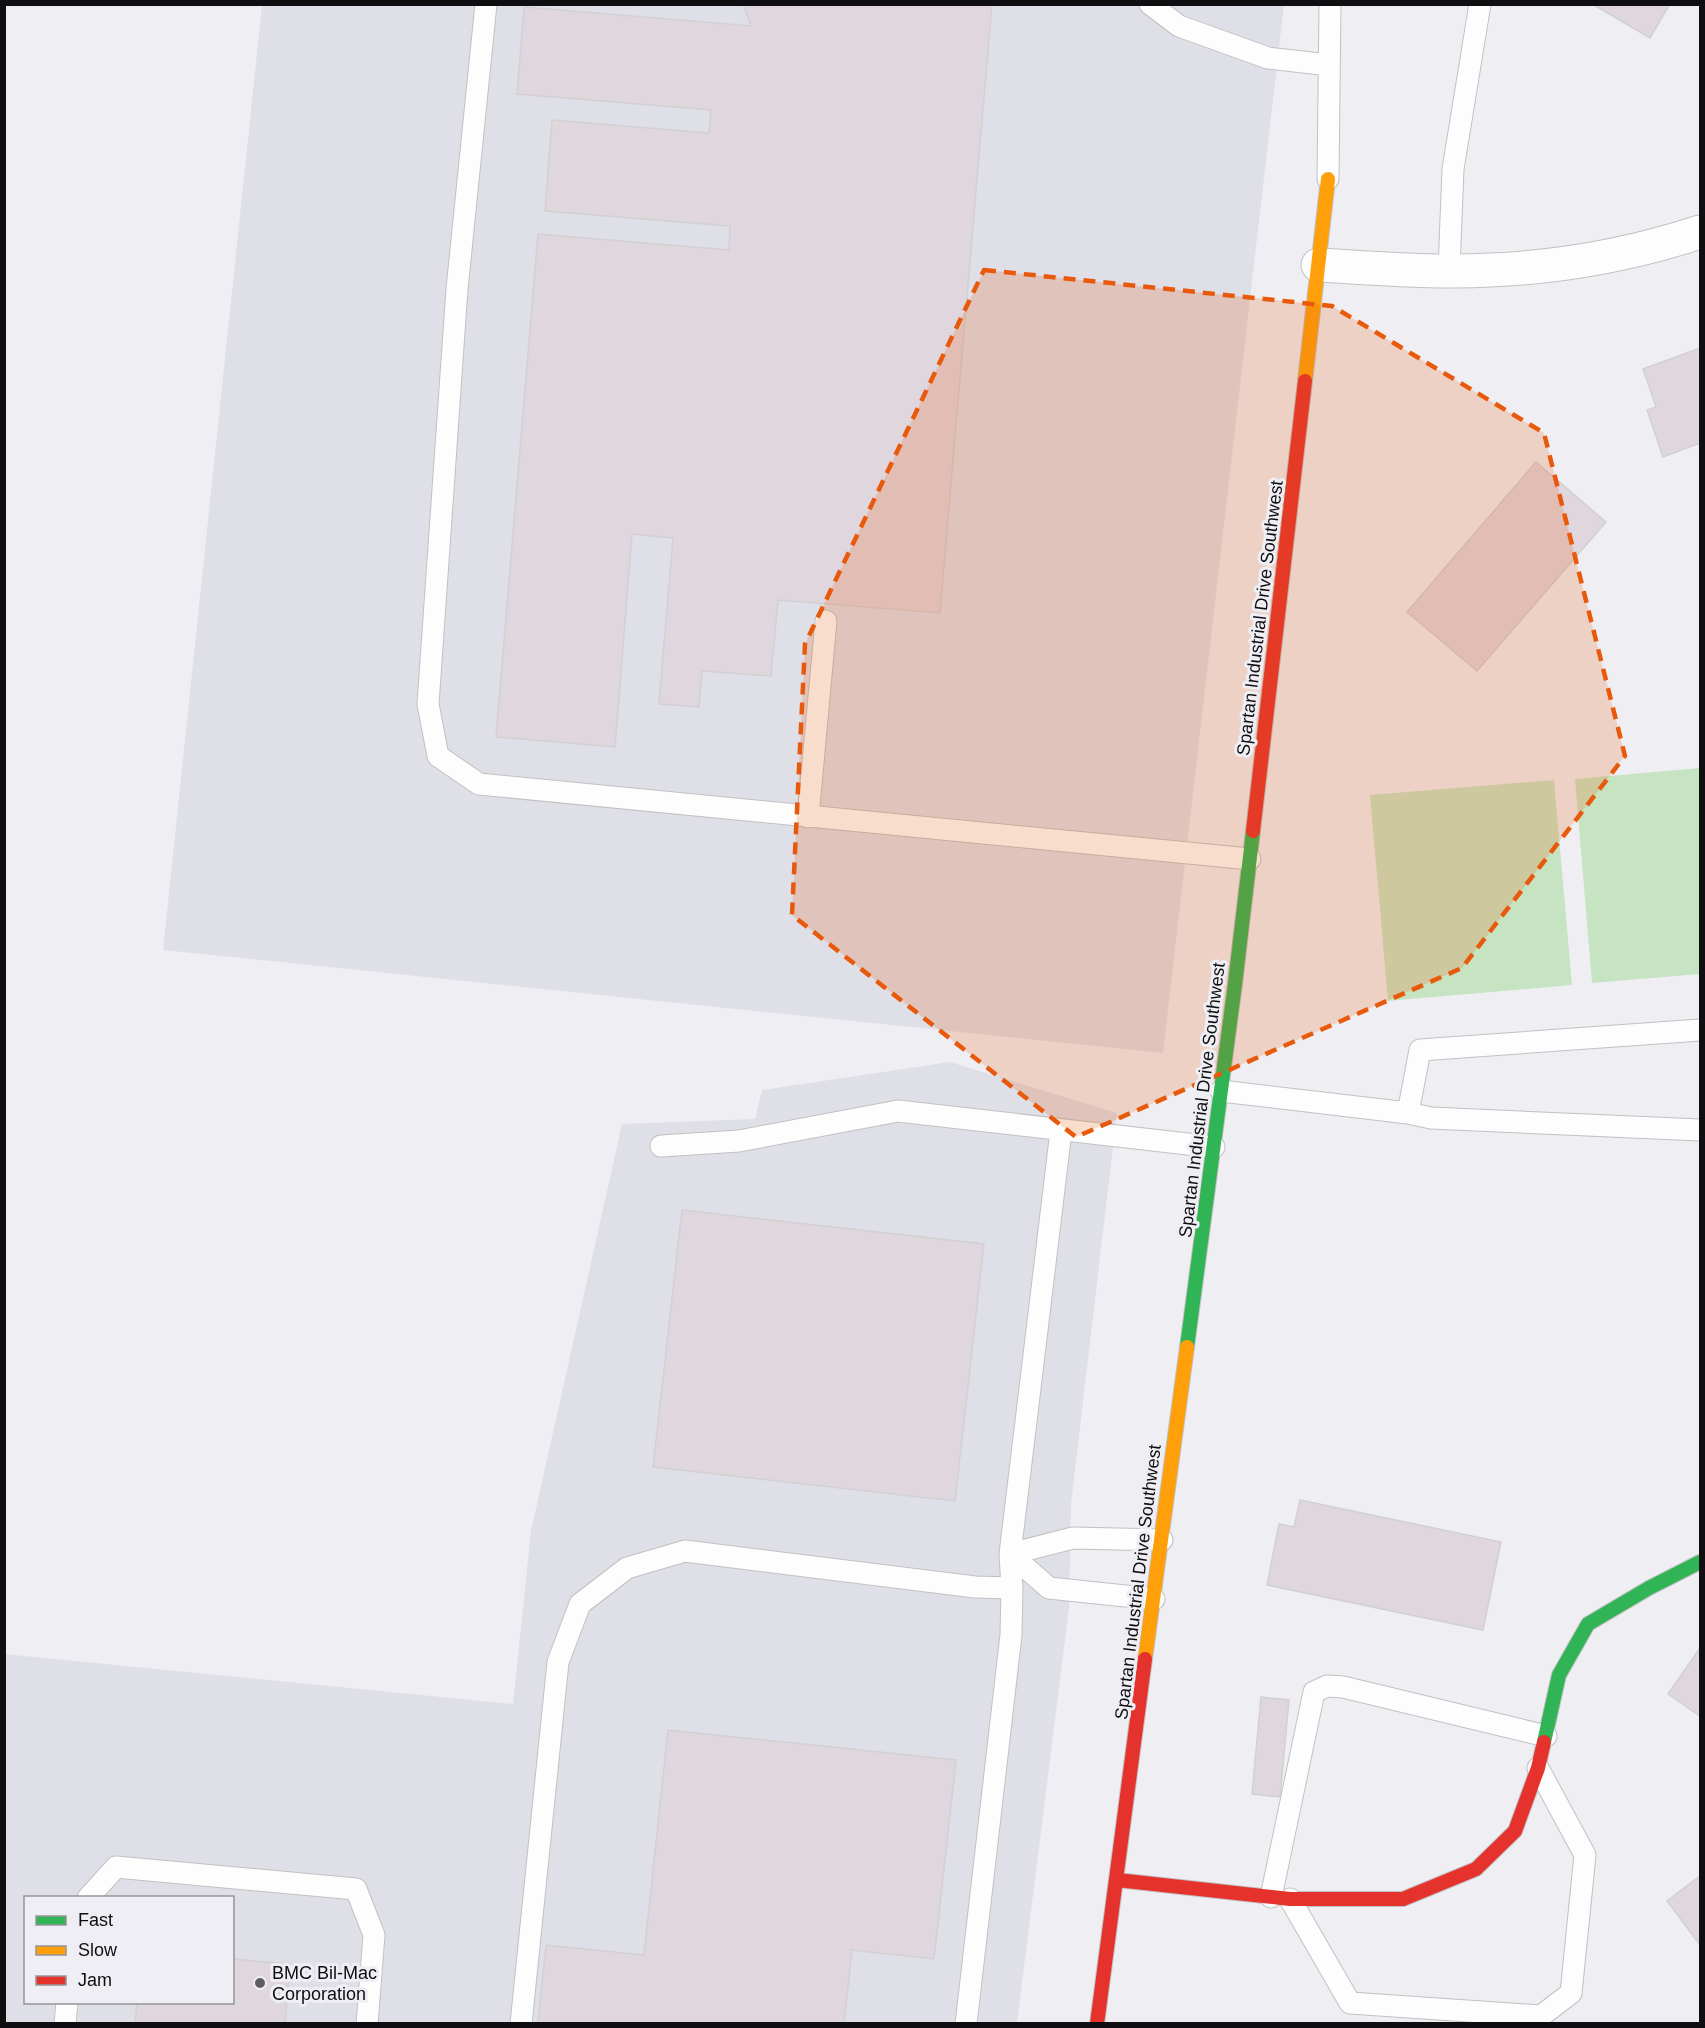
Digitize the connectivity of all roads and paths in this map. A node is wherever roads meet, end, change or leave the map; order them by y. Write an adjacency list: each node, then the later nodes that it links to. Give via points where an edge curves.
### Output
1 (486, 4): 11 (lane, via 457,289 428,704 438,756 479,784)
2 (1150, 4): 5 (lane, via 1179,26 1268,58)
3 (1330, 4): 5 (lane)
4 (1480, 4): 9 (lane, via 1453,169)
5 (1329, 65): 6 (lane)
6 (1328, 179): 8 (street, Spartan Industrial Drive Southwest)
7 (1701, 231): 9 (street, via 1603,257 1542,267)
8 (1318, 265): 9 (street); 12 (street, Spartan Industrial Drive Southwest)
9 (1449, 270)
10 (825, 621): 11 (lane)
11 (808, 817): 12 (lane)
12 (1250, 859): 14 (street, Spartan Industrial Drive Southwest)
13 (1701, 1030): 15 (lane, via 1420,1050)
14 (1221, 1091): 15 (lane); 19 (street, Spartan Industrial Drive Southwest)
15 (1408, 1113): 16 (lane, via 1431,1118)
16 (1701, 1130)
17 (1061, 1131): 18 (lane, via 898,1111 739,1141); 19 (lane); 21 (lane)
18 (661, 1146)
19 (1214, 1147): 20 (street, Spartan Industrial Drive Southwest)
20 (1162, 1540): 21 (lane, via 1073,1538); 24 (street, Spartan Industrial Drive Southwest)
21 (1010, 1554): 23 (lane); 24 (lane, via 1049,1588)
22 (1701, 1563): 25 (street, via 1588,1624 1559,1675)
23 (1012, 1588): 33 (lane, via 975,1587 685,1551 627,1568 580,1604 558,1662); 34 (lane, via 1011,1635)
24 (1154, 1599): 27 (street, Spartan Industrial Drive Southwest)
25 (1546, 1736): 26 (street); 29 (lane, via 1343,1686 1327,1686 1314,1692)
26 (1538, 1768): 29 (street, via 1515,1831 1476,1869 1402,1899); 29 (lane, via 1586,1855 1571,1993 1541,2016 1350,2003)
27 (1117, 1880): 29 (street); 35 (street, Spartan Industrial Drive Southwest)
28 (90, 1896): 32 (lane, via 116,1867 356,1889 374,1935)
29 (1281, 1898)
30 (67, 2004): 31 (lane)
31 (65, 2024)
32 (367, 2024)
33 (521, 2024)
34 (966, 2024)
35 (1097, 2024)

